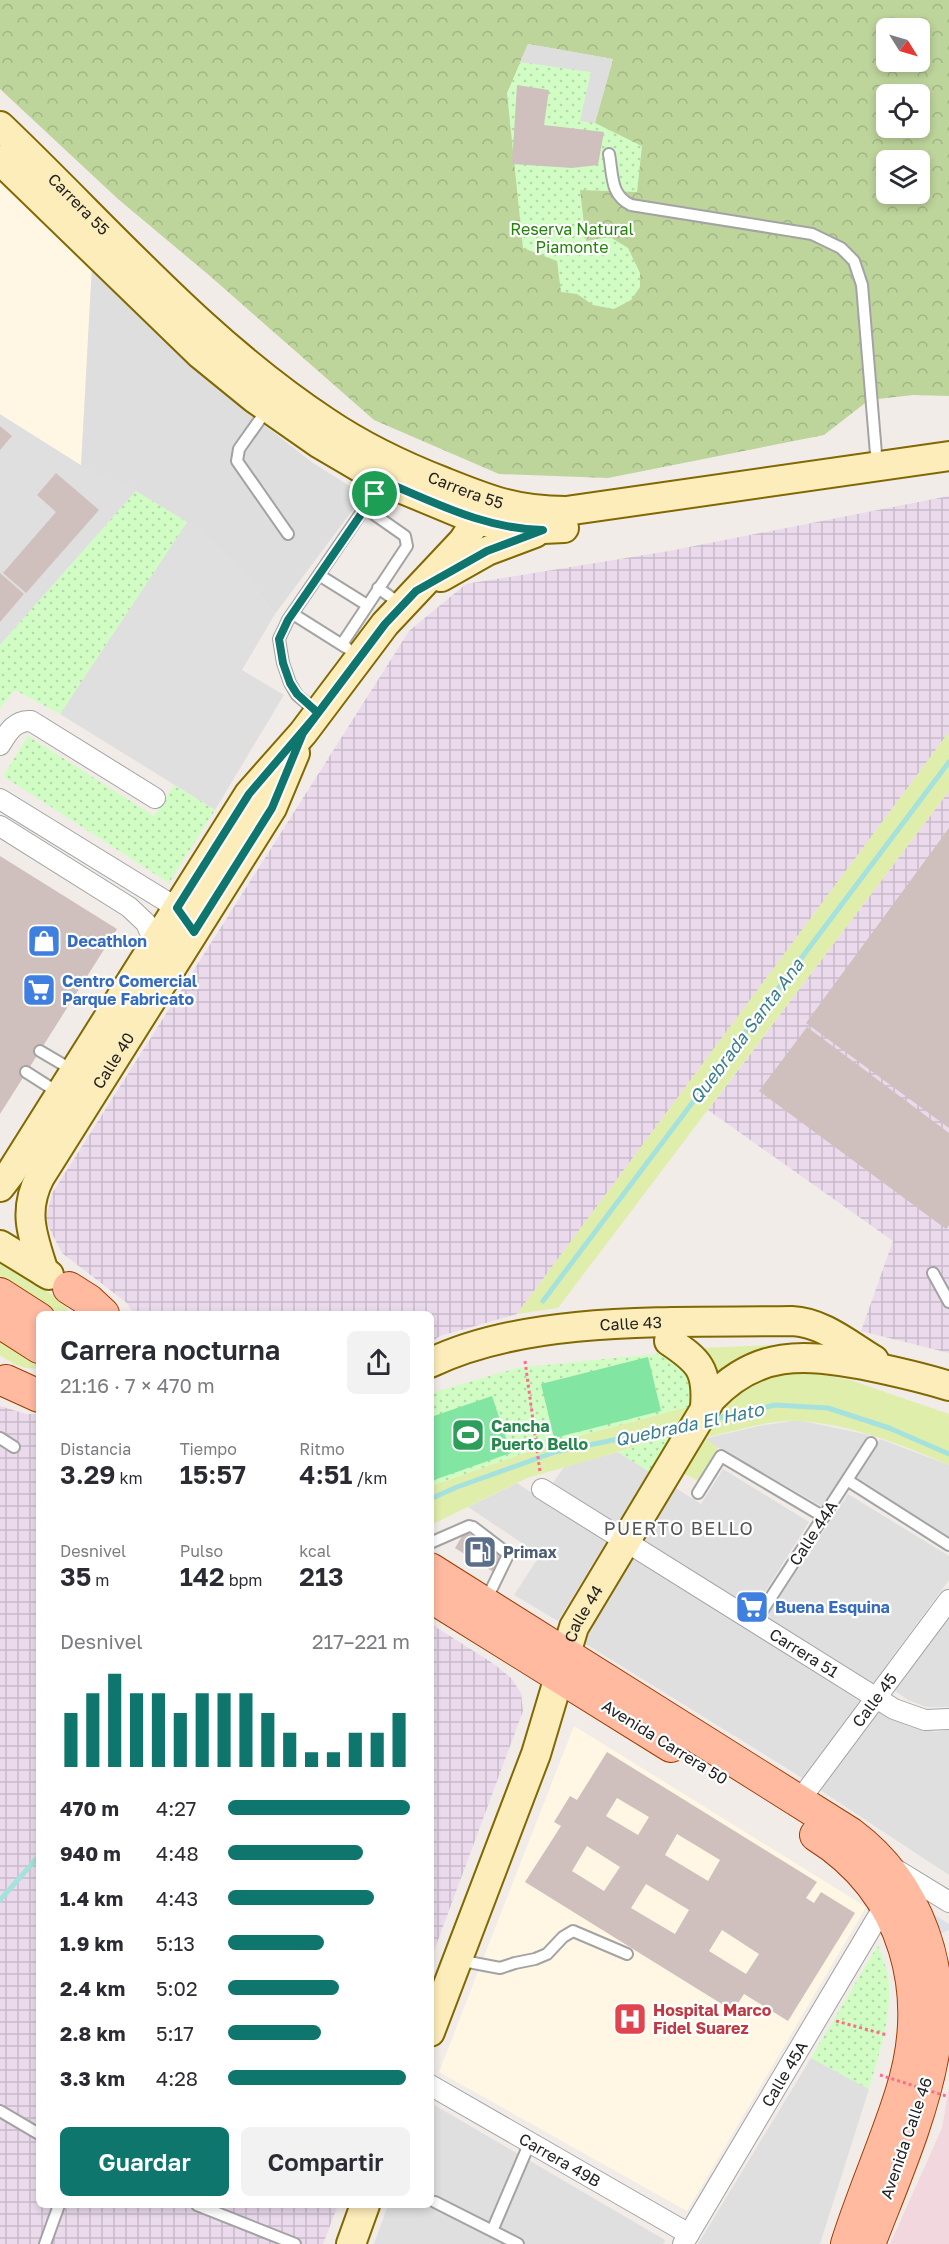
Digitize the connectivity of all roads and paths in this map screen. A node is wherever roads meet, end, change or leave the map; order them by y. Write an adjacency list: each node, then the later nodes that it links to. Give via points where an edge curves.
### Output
1 (0, 126): 10 (main road, Carrera 55, via 205,328 294,400 327,423)
2 (609, 154): 6 (lane, via 616,192 631,205 812,234 841,248 854,261 862,285)
3 (0, 160): 4 (main road, Carrera 55, via 200,354)
4 (268, 408): 7 (main road, Carrera 55); 12 (lane, via 239,449 237,461)
5 (949, 461): 6 (main road, Carrera 55); 11 (main road, Carrera 55)
6 (877, 466): 10 (main road, Carrera 55, via 566,511)
7 (383, 481): 8 (main road, Carrera 55); 9 (lane)
8 (426, 499): 10 (main road, Carrera 55); 15 (main road, via 441,516 444,538 439,554)
9 (365, 508): 13 (lane); 14 (lane, via 407,540 407,546)
10 (483, 510): 11 (main road, Carrera 55, via 502,527); 15 (main road, Calle 40, via 457,548)
11 (543, 530): 15 (main road, via 487,551)
12 (288, 534)
13 (319, 575): 16 (lane); 17 (lane)
14 (378, 588): 15 (lane); 16 (lane)
15 (409, 598): 18 (main road, Calle 40)
16 (368, 605): 18 (lane)
17 (293, 614): 18 (lane); 19 (lane, via 279,639 290,683)
18 (351, 650): 19 (main road, Calle 40)
19 (310, 723): 24 (main road, Calle 40, via 249,794); 25 (main road, Calle 40, via 272,808)
20 (0, 745): 21 (street, via 15,725 31,722)
21 (155, 798)
22 (0, 799): 24 (street)
23 (0, 826): 26 (street, via 129,907 146,923)
24 (177, 908): 25 (street); 26 (main road, Calle 40)
25 (194, 932): 33 (main road, Calle 40, via 32,1192 33,1239)
26 (155, 944): 29 (main road, Calle 40)
27 (40, 1051): 29 (lane)
28 (26, 1072): 29 (lane)
29 (68, 1083): 30 (main road, Calle 40)
30 (0, 1187)
31 (0, 1245): 33 (main road)
32 (933, 1273): 35 (lane)
33 (57, 1280): 36 (main road, via 83,1300); 37 (main road)
34 (0, 1294): 38 (main road)
35 (949, 1302)
36 (87, 1311)
37 (100, 1311)
38 (36, 1317)
39 (0, 1322): 42 (main road)
40 (831, 1334): 41 (main road, Calle 43); 43 (main road, Calle 43, via 801,1322 607,1326 511,1337); 45 (main road, Calle 43)
41 (669, 1341): 47 (main road, Calle 43, via 524,1352 477,1363); 51 (main road, via 699,1364 706,1383)
42 (36, 1345)
43 (434, 1361)
44 (525, 1361): 56 (path)
45 (892, 1371): 48 (main road); 51 (main road, Calle 44, via 818,1357 776,1360 742,1374)
46 (3, 1379): 49 (main road); 50 (main road)
47 (434, 1381)
48 (949, 1386)
49 (36, 1388)
50 (36, 1395)
51 (705, 1407): 60 (main road, Calle 44)
52 (0, 1438): 54 (lane)
53 (871, 1443): 55 (lane, Calle 44A)
54 (14, 1447)
55 (847, 1480): 58 (lane, Calle 44A); 61 (lane)
56 (542, 1482): 60 (street, Carrera 51)
57 (698, 1493): 58 (lane, via 721,1456)
58 (824, 1516): 66 (lane, Calle 44A)
59 (434, 1541): 65 (lane, via 469,1526 507,1553 491,1590)
60 (625, 1541): 66 (street, Carrera 51); 67 (main road, Calle 44, via 574,1627)
61 (949, 1545)
62 (434, 1571): 65 (main road, Avenida Carrera 50)
63 (434, 1598): 67 (main road, Avenida Carrera 50)
64 (949, 1600): 68 (street, Calle 45)
65 (490, 1606): 67 (main road, Avenida Carrera 50)
66 (755, 1622): 68 (street, Carrera 51)
67 (563, 1666): 70 (main road, Avenida Carrera 50); 73 (main road, Avenida Carrera 50, via 825,1841 860,1869); 75 (main road, Calle 44, via 536,1754)
68 (876, 1697): 69 (street, Carrera 51, via 911,1716); 70 (street, Calle 45)
69 (949, 1719)
70 (798, 1801): 71 (main road, Avenida Carrera 50, via 851,1834)
71 (884, 1862): 72 (street); 76 (main road, Avenida Calle 46, via 916,1912)
72 (949, 1902)
73 (886, 1903): 77 (street, Calle 45A); 96 (main road, Avenida Calle 46, via 897,1923 910,1965 914,2013 909,2063)
74 (627, 1954): 75 (lane, via 573,1931 547,1954 500,1968)
75 (458, 1960): 78 (main road, Calle 44)
76 (941, 1972): 97 (main road, Avenida Calle 46, via 921,2102)
77 (818, 2017): 79 (path); 91 (street, Calle 45A)
78 (434, 2022)
79 (891, 2036)
80 (880, 2075): 82 (path, bridge)
81 (434, 2087): 85 (street, Carrera 49B)
82 (946, 2096)
83 (0, 2111): 84 (lane)
84 (36, 2132)
85 (530, 2142): 90 (lane); 91 (street, Carrera 49B)
86 (435, 2202): 90 (lane)
87 (58, 2208): 92 (lane)
88 (205, 2208): 93 (lane)
89 (364, 2208): 94 (main road)
90 (492, 2231): 95 (lane)
91 (686, 2239)
92 (45, 2244)
93 (295, 2244)
94 (351, 2244)
95 (518, 2244)
96 (847, 2244)
97 (869, 2244)

